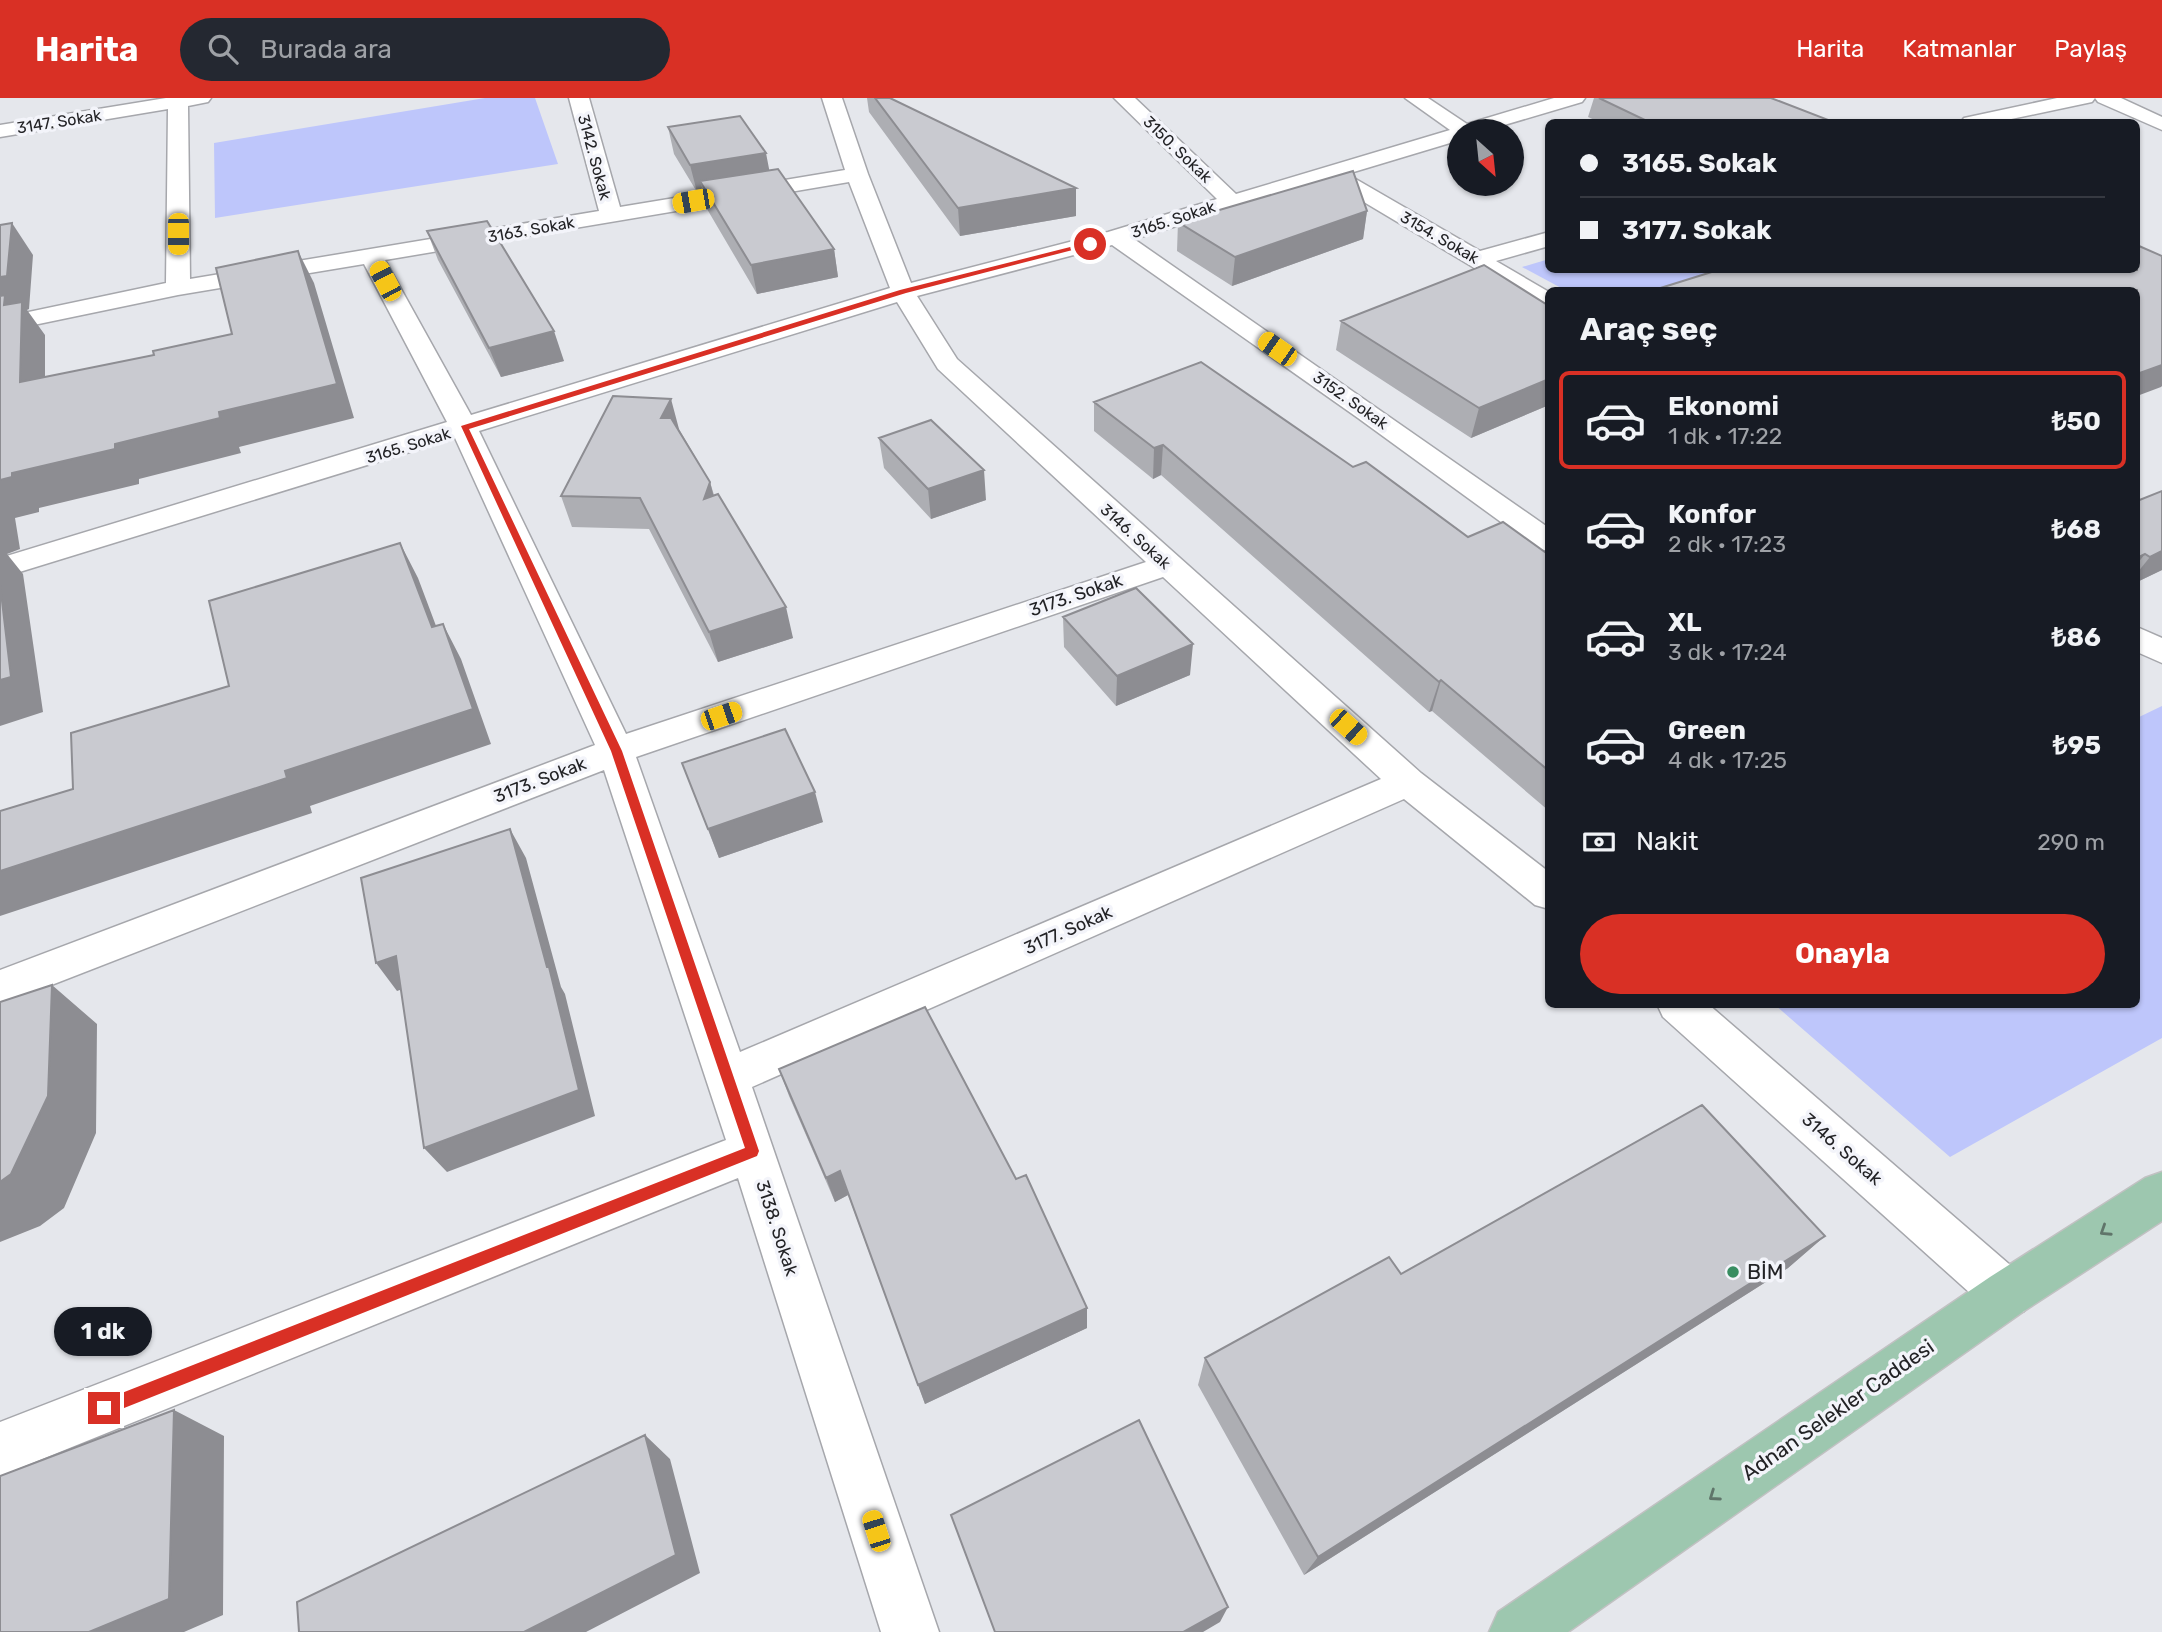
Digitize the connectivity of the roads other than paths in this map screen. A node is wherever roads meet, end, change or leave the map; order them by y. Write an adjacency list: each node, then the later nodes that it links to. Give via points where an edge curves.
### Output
1 (201, 98): 9 (street, 3147. Sokak)
2 (579, 98): 19 (street, 3142. Sokak)
3 (832, 98): 17 (street, 3146. Sokak)
4 (1124, 98): 18 (street, 3150. Sokak)
5 (1415, 98): 12 (street)
6 (1576, 98): 10 (street, 3165. Sokak)
7 (2085, 98): 11 (street)
8 (2105, 98): 13 (street)
9 (178, 102): 14 (street, 3147. Sokak); 24 (street)
10 (1506, 119)
11 (1985, 119)
12 (1447, 121)
13 (2158, 121)
14 (0, 131)
15 (1447, 137): 16 (street, 3165. Sokak)
16 (1330, 173): 18 (street, 3165. Sokak); 23 (street, 3154. Sokak)
17 (857, 174): 19 (street, 3163. Sokak); 25 (street, 3146. Sokak)
18 (1231, 201): 20 (street, 3165. Sokak)
19 (611, 215): 22 (street, 3163. Sokak)
20 (1116, 237): 25 (street, 3165. Sokak); 29 (street, 3152. Sokak)
21 (1545, 240): 23 (street)
22 (372, 256): 24 (street, 3163. Sokak); 28 (street, 3138. Sokak)
23 (1478, 259): 26 (street, 3154. Sokak)
24 (178, 288): 27 (street, 3163. Sokak)
25 (903, 292): 28 (street, 3165. Sokak); 30 (street, 3146. Sokak, via 947,364)
26 (1545, 300)
27 (0, 326)
28 (464, 428): 31 (street, 3165. Sokak); 32 (street, 3138. Sokak)
29 (1545, 539)
30 (1167, 565): 32 (street, 3173. Sokak); 33 (street, 3146. Sokak)
31 (0, 568)
32 (616, 751): 35 (street, 3173. Sokak); 37 (street, 3138. Sokak)
33 (1408, 782): 34 (street, 3146. Sokak); 37 (street, 3177. Sokak)
34 (1545, 891)
35 (0, 988)
36 (1683, 1008): 40 (street, 3146. Sokak)
37 (727, 1078): 38 (street, 3138. Sokak)
38 (752, 1151): 41 (street); 42 (street, 3138. Sokak)
39 (2162, 1194): 40 (main road, Adnan Selekler Caddesi, one-way to 40)
40 (2007, 1294): 43 (main road, Adnan Selekler Caddesi, one-way to 43)
41 (0, 1449)
42 (909, 1632)
43 (1518, 1632)

